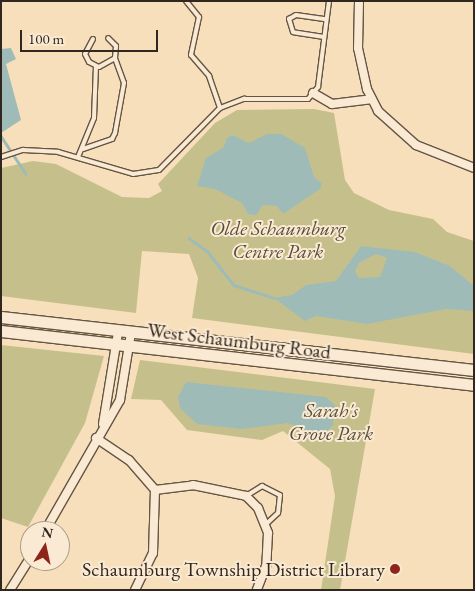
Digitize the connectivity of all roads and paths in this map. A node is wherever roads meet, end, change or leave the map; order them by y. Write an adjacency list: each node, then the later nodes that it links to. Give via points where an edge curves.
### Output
1 (186, 1): 12 (lane, via 199,17 191,55 209,76)
2 (329, 1): 4 (lane)
3 (359, 1): 11 (street, via 358,48)
4 (326, 19): 5 (lane); 5 (lane, via 296,15 288,26 293,32)
5 (324, 37): 10 (lane, via 318,87)
6 (108, 38): 8 (lane, via 116,46)
7 (93, 39): 9 (lane, via 85,54)
8 (115, 58): 9 (lane); 13 (lane, via 124,83 115,133 112,139)
9 (96, 67): 13 (lane, via 94,118)
10 (313, 93): 11 (street, via 332,104); 12 (lane, via 308,99 244,99)
11 (371, 99): 16 (street, via 405,138)
12 (220, 108): 15 (lane, via 159,170 133,174)
13 (83, 148): 15 (lane)
14 (2, 157): 15 (lane, via 23,150)
15 (78, 157)
16 (474, 168)
17 (1, 317): 19 (main road, West Schaumburg Road)
18 (1, 331): 21 (main road, West Schaumburg Road)
19 (118, 332): 20 (main road, West Schaumburg Road); 21 (street)
20 (131, 333): 22 (street); 23 (main road, West Schaumburg Road)
21 (116, 346): 22 (main road, West Schaumburg Road); 25 (street)
22 (130, 347): 24 (main road, West Schaumburg Road); 25 (street, via 120,400)
23 (474, 370)
24 (474, 385)
25 (102, 426): 26 (street)
26 (96, 438): 27 (street, via 129,460); 29 (street)
27 (155, 490): 28 (street, via 194,485); 33 (street, via 153,552)
28 (246, 496): 30 (street, via 258,508); 30 (lane, via 262,486 280,495 278,513)
29 (50, 521)
30 (264, 524): 34 (street, via 266,566)
31 (22, 571): 32 (street)
32 (10, 590)
33 (135, 590)
34 (257, 590)

